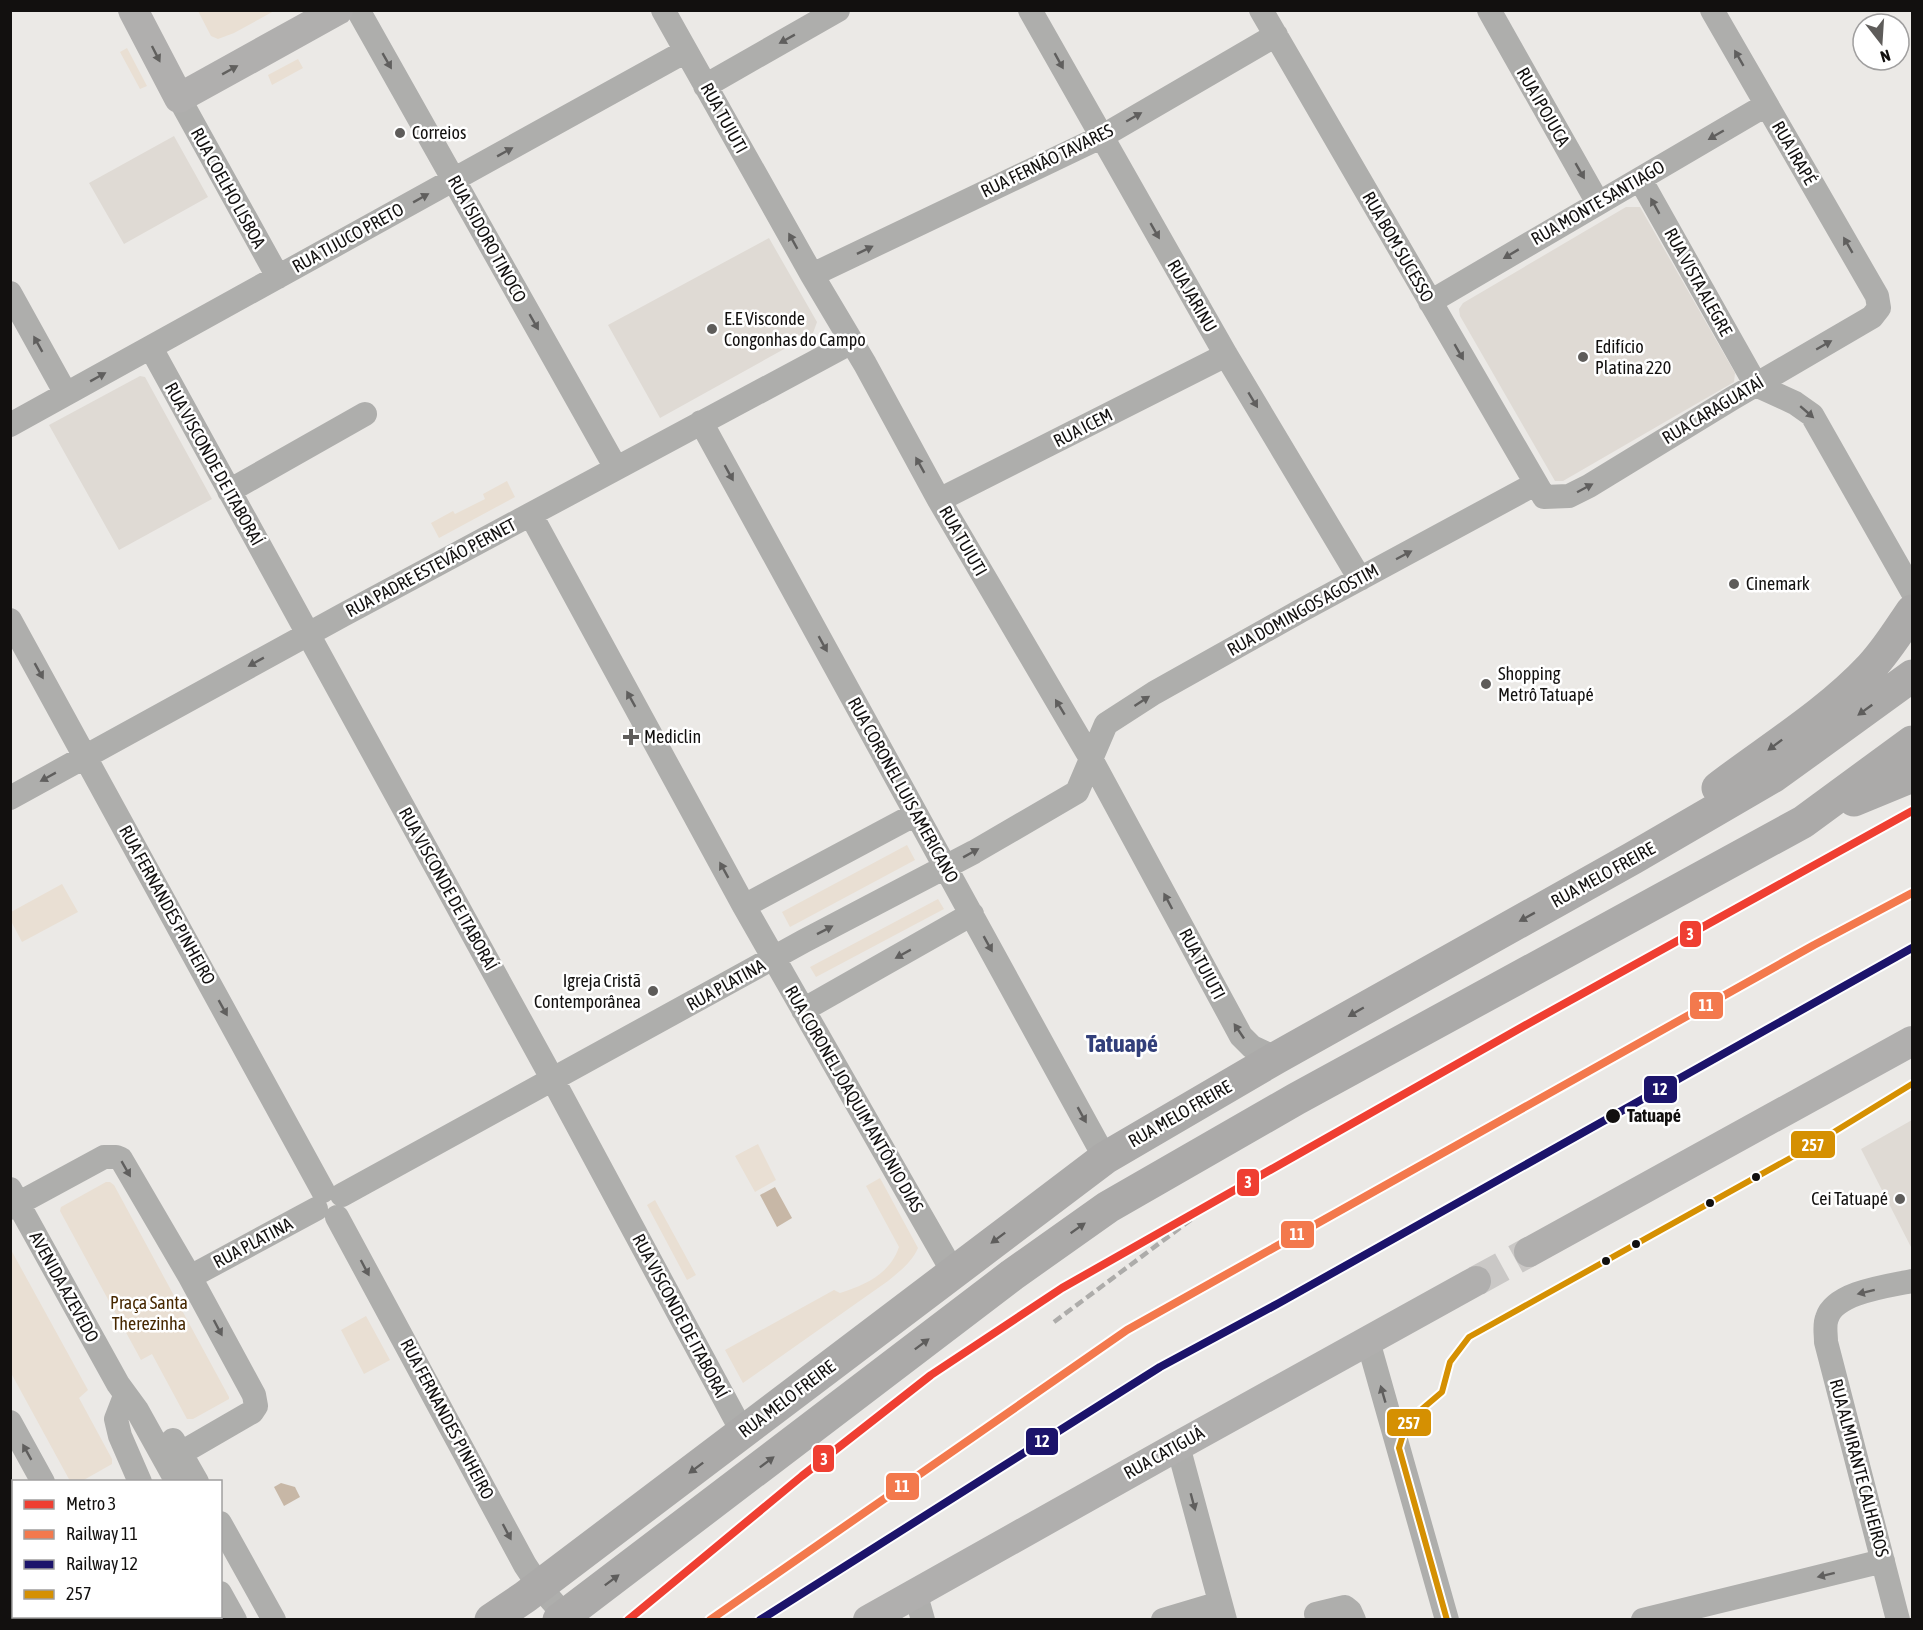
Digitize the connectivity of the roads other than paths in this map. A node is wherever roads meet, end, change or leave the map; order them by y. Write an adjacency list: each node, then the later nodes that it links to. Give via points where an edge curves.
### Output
1 (133, 10): 13 (main road, one-way to 13)
2 (338, 10): 13 (main road, one-way to 2)
3 (358, 10): 17 (street, RUA ISIDORO TINOCO, one-way to 17)
4 (663, 10): 11 (street, RUA TUIUTI)
5 (838, 10): 12 (street, one-way to 12)
6 (1030, 10): 15 (street, RUA JARINU, one-way to 15)
7 (1261, 10): 10 (street, RUA BOM SUCESSO)
8 (1489, 10): 18 (street, RUA IPOJUCA, one-way to 18)
9 (1712, 10): 14 (street, RUA IRAPÉ, one-way to 9)
10 (1276, 35): 15 (street, RUA FERNÃO TAVARES, one-way to 10); 23 (street, RUA BOM SUCESSO)
11 (686, 51): 12 (street, RUA TUIUTI); 17 (street, RUA TIJUCO PRETO, one-way to 11)
12 (705, 86): 19 (street, RUA TUIUTI, one-way to 12)
13 (178, 98): 20 (street, RUA COELHO LISBOA)
14 (1766, 105): 16 (street, RUA MONTE SANTIAGO, one-way to 16); 22 (street, RUA IRAPÉ, one-way to 14)
15 (1101, 137): 19 (street, RUA FERNÃO TAVARES, one-way to 15); 26 (street, RUA JARINU, one-way to 26)
16 (1640, 179): 18 (street, RUA MONTE SANTIAGO); 27 (street, RUA VISTA ALEGRE, one-way to 16)
17 (453, 180): 20 (street, RUA TIJUCO PRETO, one-way to 17); 32 (street, RUA ISIDORO TINOCO, one-way to 32)
18 (1598, 203): 23 (street, RUA MONTE SANTIAGO, one-way to 23)
19 (812, 275): 24 (street, RUA TUIUTI)
20 (278, 277): 25 (street, RUA TIJUCO PRETO)
21 (10, 293): 28 (street, one-way to 21)
22 (1877, 296): 27 (street, RUA CARAGUATAÍ, one-way to 22, via 1872,317 1879,308)
23 (1430, 302): 33 (street, RUA BOM SUCESSO, one-way to 33)
24 (852, 342): 30 (street, RUA PADRE ESTEVÃO PERNET); 35 (street, RUA TUIUTI, one-way to 24)
25 (151, 348): 28 (street, RUA TIJUCO PRETO, one-way to 25); 34 (street, RUA VISCONDE DE ITABORAÍ)
26 (1227, 355): 35 (street, RUA ICEM); 37 (street, RUA JARINU, one-way to 37)
27 (1756, 385): 33 (street, RUA CARAGUATAÍ, one-way to 27, via 1544,497 1569,496); 38 (street, one-way to 38, via 1812,415)
28 (66, 394): 31 (street, RUA TIJUCO PRETO)
29 (365, 414): 34 (street)
30 (701, 422): 32 (street, RUA PADRE ESTEVÃO PERNET); 48 (street, RUA CORONEL LUIS AMERICANO, one-way to 48)
31 (10, 426)
32 (616, 468): 36 (street, RUA PADRE ESTEVÃO PERNET)
33 (1535, 484): 37 (street, RUA DOMINGOS AGOSTIM, one-way to 33)
34 (229, 491): 41 (street, RUA VISCONDE DE ITABORAÍ)
35 (939, 500): 45 (street, RUA TUIUTI, one-way to 35)
36 (531, 515): 41 (street, RUA PADRE ESTEVÃO PERNET); 52 (street, RUA CORONEL JOAQUIM ANTÔNIO DIAS, one-way to 36)
37 (1360, 579): 45 (street, RUA DOMINGOS AGOSTIM, one-way to 37, via 1106,724 1154,693)
38 (1912, 591)
39 (1912, 611): 50 (highway, one-way to 50, via 1869,668 1822,710 1705,797)
40 (10, 620): 44 (street, RUA FERNANDES PINHEIRO, one-way to 44)
41 (308, 634): 44 (street, RUA PADRE ESTEVÃO PERNET, one-way to 44); 58 (street, RUA VISCONDE DE ITABORAÍ)
42 (1912, 676): 50 (highway, RUA MELO FREIRE, one-way to 50, via 1774,776)
43 (1912, 742): 49 (highway, RUA MELO FREIRE)
44 (86, 756): 47 (street, RUA PADRE ESTEVÃO PERNET, one-way to 47); 61 (street, RUA FERNANDES PINHEIRO, one-way to 61)
45 (1090, 757): 51 (street, RUA PLATINA, one-way to 45, via 1077,792); 57 (street, RUA TUIUTI, one-way to 45, via 1252,1047 1240,1036)
46 (1912, 773): 49 (highway)
47 (10, 798)
48 (916, 814): 51 (street, RUA CORONEL LUIS AMERICANO); 52 (street)
49 (1803, 822): 84 (highway, RUA MELO FREIRE, one-way to 49, via 1012,1275 1108,1207 1287,1104)
50 (1694, 823): 57 (highway, RUA MELO FREIRE, one-way to 57)
51 (946, 867): 53 (street, RUA CORONEL LUIS AMERICANO); 54 (street, RUA PLATINA, one-way to 51)
52 (744, 906): 54 (street, RUA CORONEL JOAQUIM ANTÔNIO DIAS)
53 (972, 914): 55 (street, one-way to 55); 59 (street, RUA CORONEL LUIS AMERICANO, one-way to 59)
54 (774, 958): 55 (street, RUA CORONEL JOAQUIM ANTÔNIO DIAS); 58 (street, RUA PLATINA)
55 (803, 1010): 63 (street, RUA CORONEL JOAQUIM ANTÔNIO DIAS)
56 (1912, 1041): 62 (main road)
57 (1276, 1058): 59 (highway, RUA MELO FREIRE)
58 (553, 1080): 61 (street, RUA PLATINA); 70 (street, RUA VISCONDE DE ITABORAÍ)
59 (1106, 1158): 63 (highway, RUA MELO FREIRE, one-way to 63)
60 (13, 1200): 64 (street, one-way to 64, via 104,1157 121,1159); 68 (street, AVENIDA AZEVEDO)
61 (330, 1203): 64 (street, RUA PLATINA); 78 (street, RUA FERNANDES PINHEIRO, one-way to 78, via 525,1565)
62 (1529, 1252)
63 (953, 1272): 70 (highway, RUA MELO FREIRE)
64 (190, 1277): 72 (street, one-way to 72, via 254,1395 256,1406 252,1412)
65 (1476, 1281): 67 (main road, RUA CATIGUÁ)
66 (1912, 1281): 77 (street, RUA ALMIRANTE CALHEIROS, one-way to 77, via 1848,1297 1827,1317 1827,1342)
67 (1368, 1341): 71 (main road, RUA CATIGUÁ); 92 (street, one-way to 67)
68 (123, 1394): 72 (street, via 154,1411); 73 (street, AVENIDA AZEVEDO, via 137,1410); 73 (street, via 116,1419 120,1436)
69 (10, 1422): 74 (street, one-way to 69)
70 (743, 1433): 78 (highway, RUA MELO FREIRE, one-way to 78)
71 (1178, 1446): 80 (main road, RUA CATIGUÁ); 81 (street, one-way to 81)
72 (181, 1452): 73 (street)
73 (158, 1479)
74 (42, 1480)
75 (222, 1527): 87 (street)
76 (222, 1559): 86 (street)
77 (1883, 1561): 82 (street, RUA ALMIRANTE CALHEIROS); 93 (street, one-way to 93)
78 (540, 1586): 84 (street, RUA FERNANDES PINHEIRO); 88 (highway, RUA MELO FREIRE)
79 (222, 1597): 85 (street)
80 (919, 1606): 89 (main road, RUA CATIGUÁ)
81 (1223, 1611): 90 (street)
82 (1902, 1611)
83 (1316, 1614): 91 (street, via 1345,1607)
84 (562, 1618)
85 (235, 1620)
86 (256, 1620)
87 (274, 1620)
88 (491, 1620)
89 (868, 1620)
90 (1163, 1620)
91 (1354, 1620)
92 (1447, 1620)
93 (1643, 1620)

